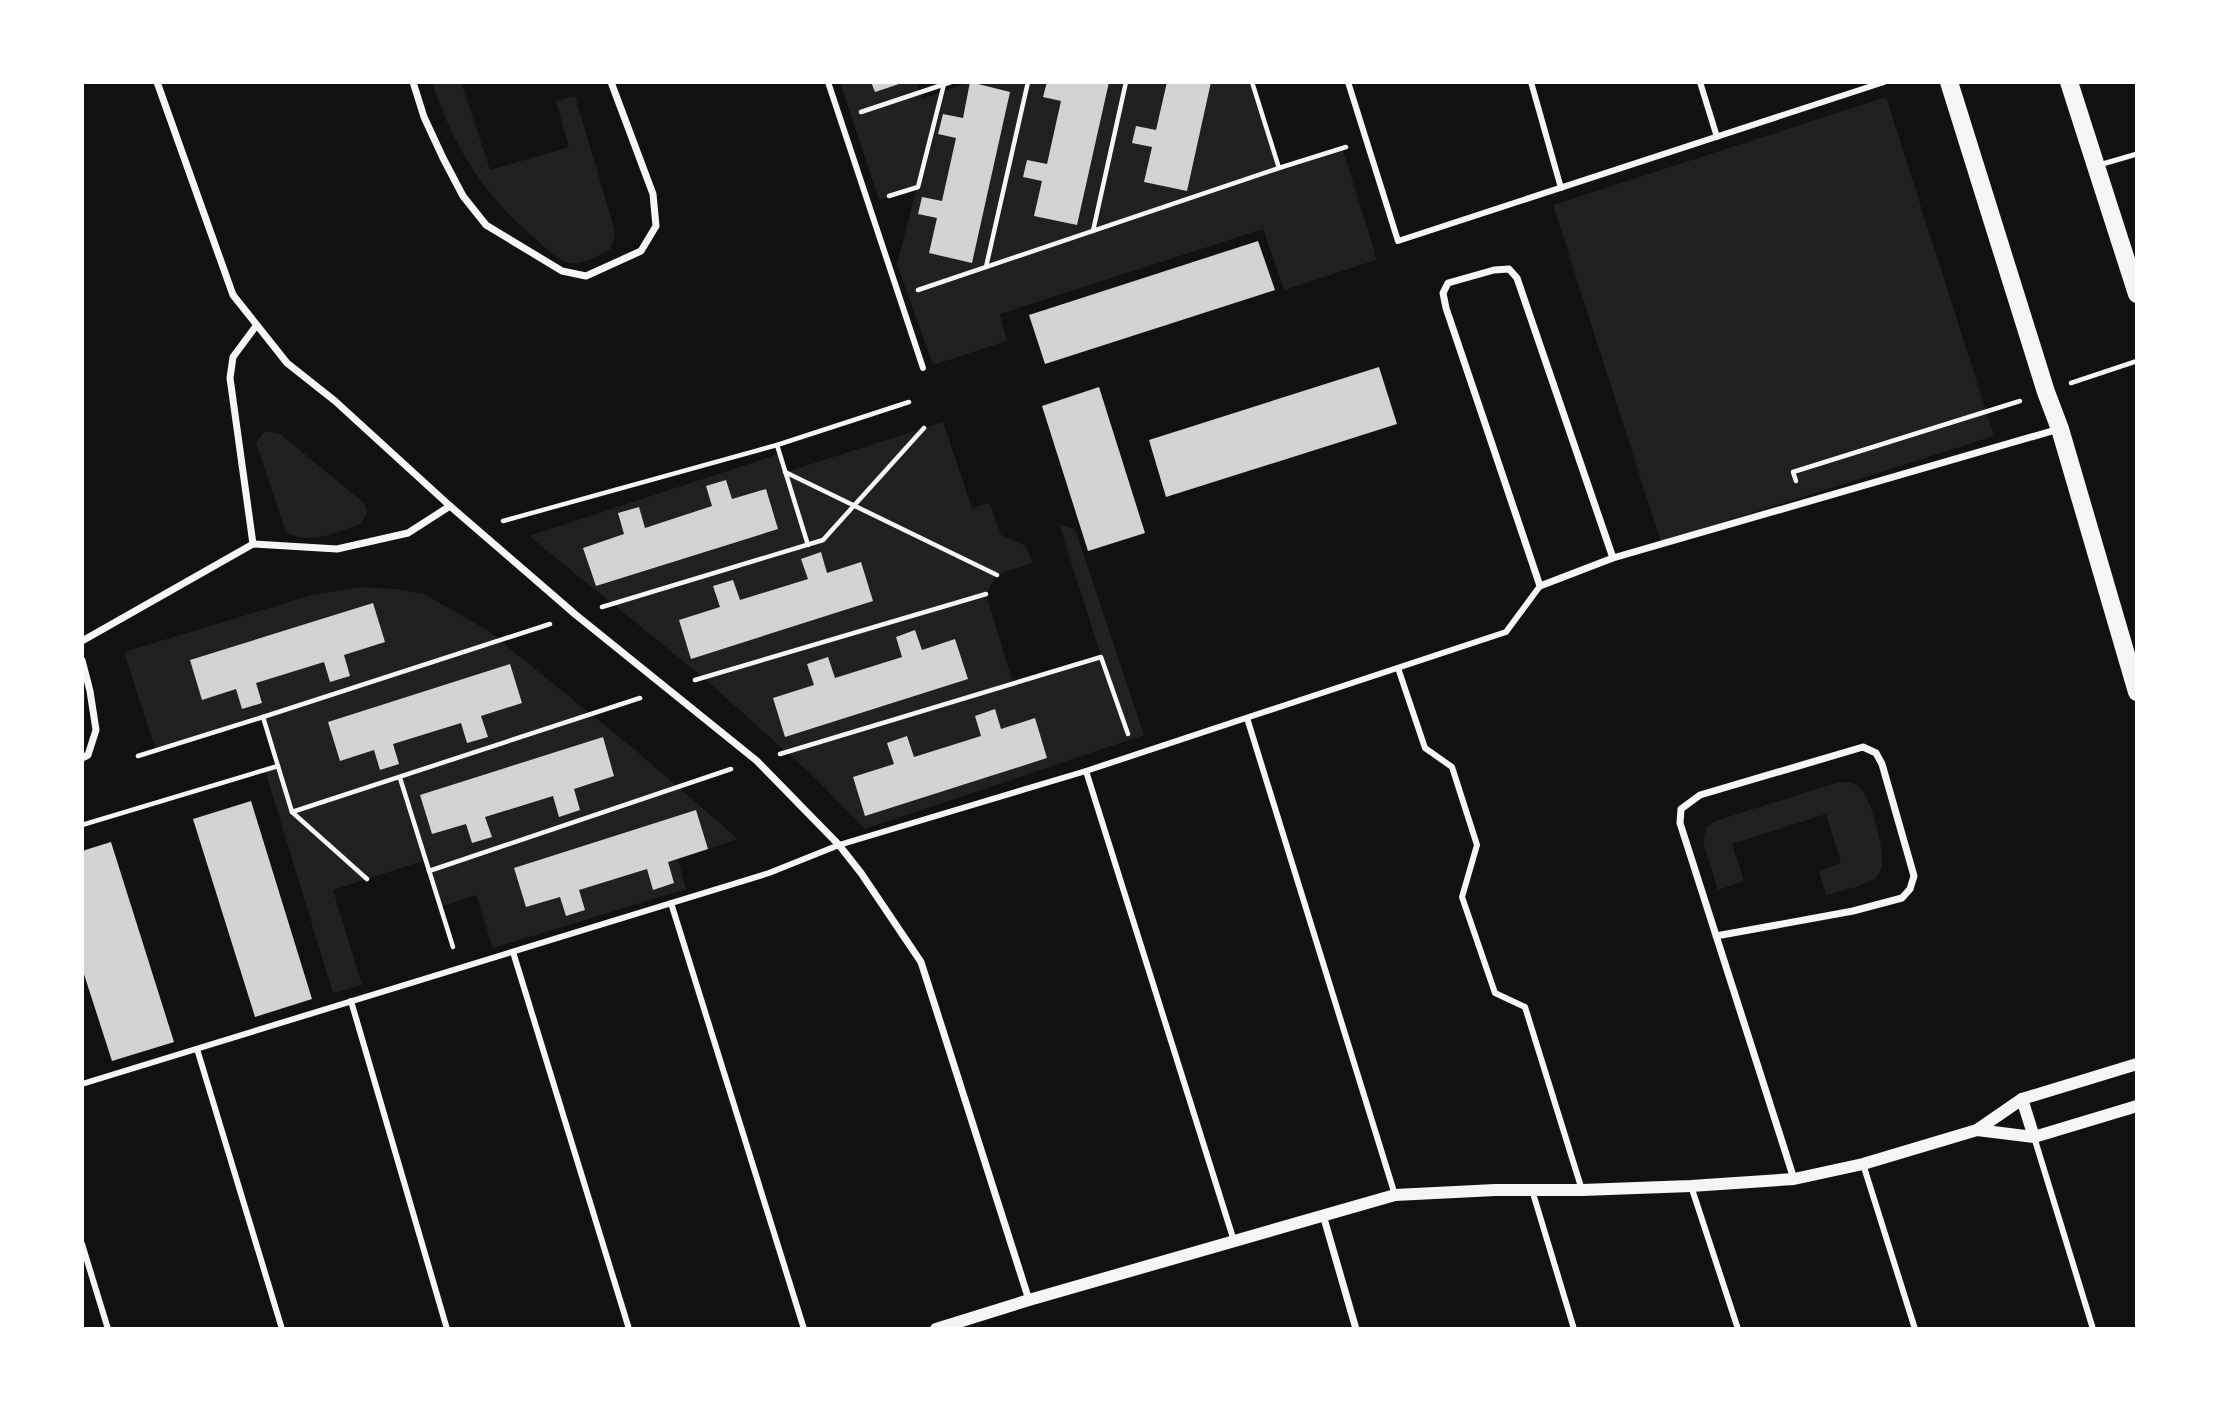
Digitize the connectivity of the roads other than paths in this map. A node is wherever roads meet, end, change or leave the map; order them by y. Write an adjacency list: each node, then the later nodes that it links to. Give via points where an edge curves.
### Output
1 (157, 82): 17 (street, via 233,295)
2 (413, 82): 3 (street, via 443,159 486,225 562,271 586,276 641,251 656,226 653,194)
3 (611, 82)
4 (828, 82): 18 (street)
5 (1348, 82): 14 (street, via 1398,241)
6 (1531, 82): 14 (street)
7 (1700, 82): 11 (street)
8 (1884, 82): 11 (street)
9 (1949, 82): 19 (main road)
10 (2069, 82): 13 (main road)
11 (1717, 137): 14 (street)
12 (2137, 154): 13 (lane)
13 (2096, 165): 15 (main road)
14 (1560, 188)
15 (2130, 249): 16 (main road)
16 (2137, 294)
17 (256, 326): 20 (street, via 287,363); 21 (street, via 233,357 230,378)
18 (923, 369)
19 (2060, 429): 22 (street); 27 (main road)
20 (450, 506): 21 (street, via 408,534 337,549); 31 (street, via 757,761)
21 (253, 544): 24 (street)
22 (1613, 558): 23 (street); 23 (street, via 1517,278 1509,269 1494,270 1448,283 1443,293 1446,308)
23 (1540, 586): 26 (street, via 1506,632)
24 (82, 641)
25 (82, 660): 29 (street, via 96,730 88,755)
26 (1398, 668): 28 (street); 47 (street, via 1425,748 1452,767 1476,845 1462,897 1495,993 1525,1007)
27 (2137, 692)
28 (1247, 718): 30 (street); 48 (street)
29 (82, 758)
30 (1086, 771): 31 (street); 50 (street)
31 (839, 845): 32 (street, via 769,873); 52 (street, via 921,962)
32 (671, 903): 34 (street); 57 (street)
33 (1716, 936): 33 (street, via 1680,823 1681,809 1700,794 1863,747 1876,753 1914,876 1910,889 1902,898 1853,911); 44 (street)
34 (513, 952): 35 (street); 56 (street)
35 (351, 1001): 36 (street); 55 (street)
36 (197, 1049): 38 (street); 54 (street)
37 (2137, 1064): 39 (street)
38 (82, 1084)
39 (2022, 1099): 41 (street); 42 (street)
40 (2137, 1106): 42 (street)
41 (1977, 1130): 42 (street); 43 (street)
42 (2034, 1137): 63 (street)
43 (1863, 1164): 44 (street); 62 (street)
44 (1794, 1179): 45 (street)
45 (1691, 1186): 47 (street); 61 (street)
46 (1532, 1190): 47 (street); 48 (street); 60 (street)
47 (1582, 1190)
48 (1395, 1195): 49 (street)
49 (1323, 1214): 50 (street); 59 (street)
50 (1234, 1243): 52 (street)
51 (82, 1244): 53 (street)
52 (1029, 1300): 58 (street)
53 (108, 1329)
54 (282, 1329)
55 (447, 1329)
56 (629, 1329)
57 (804, 1329)
58 (936, 1329)
59 (1356, 1329)
60 (1574, 1329)
61 (1738, 1329)
62 (1914, 1329)
63 (2093, 1329)

